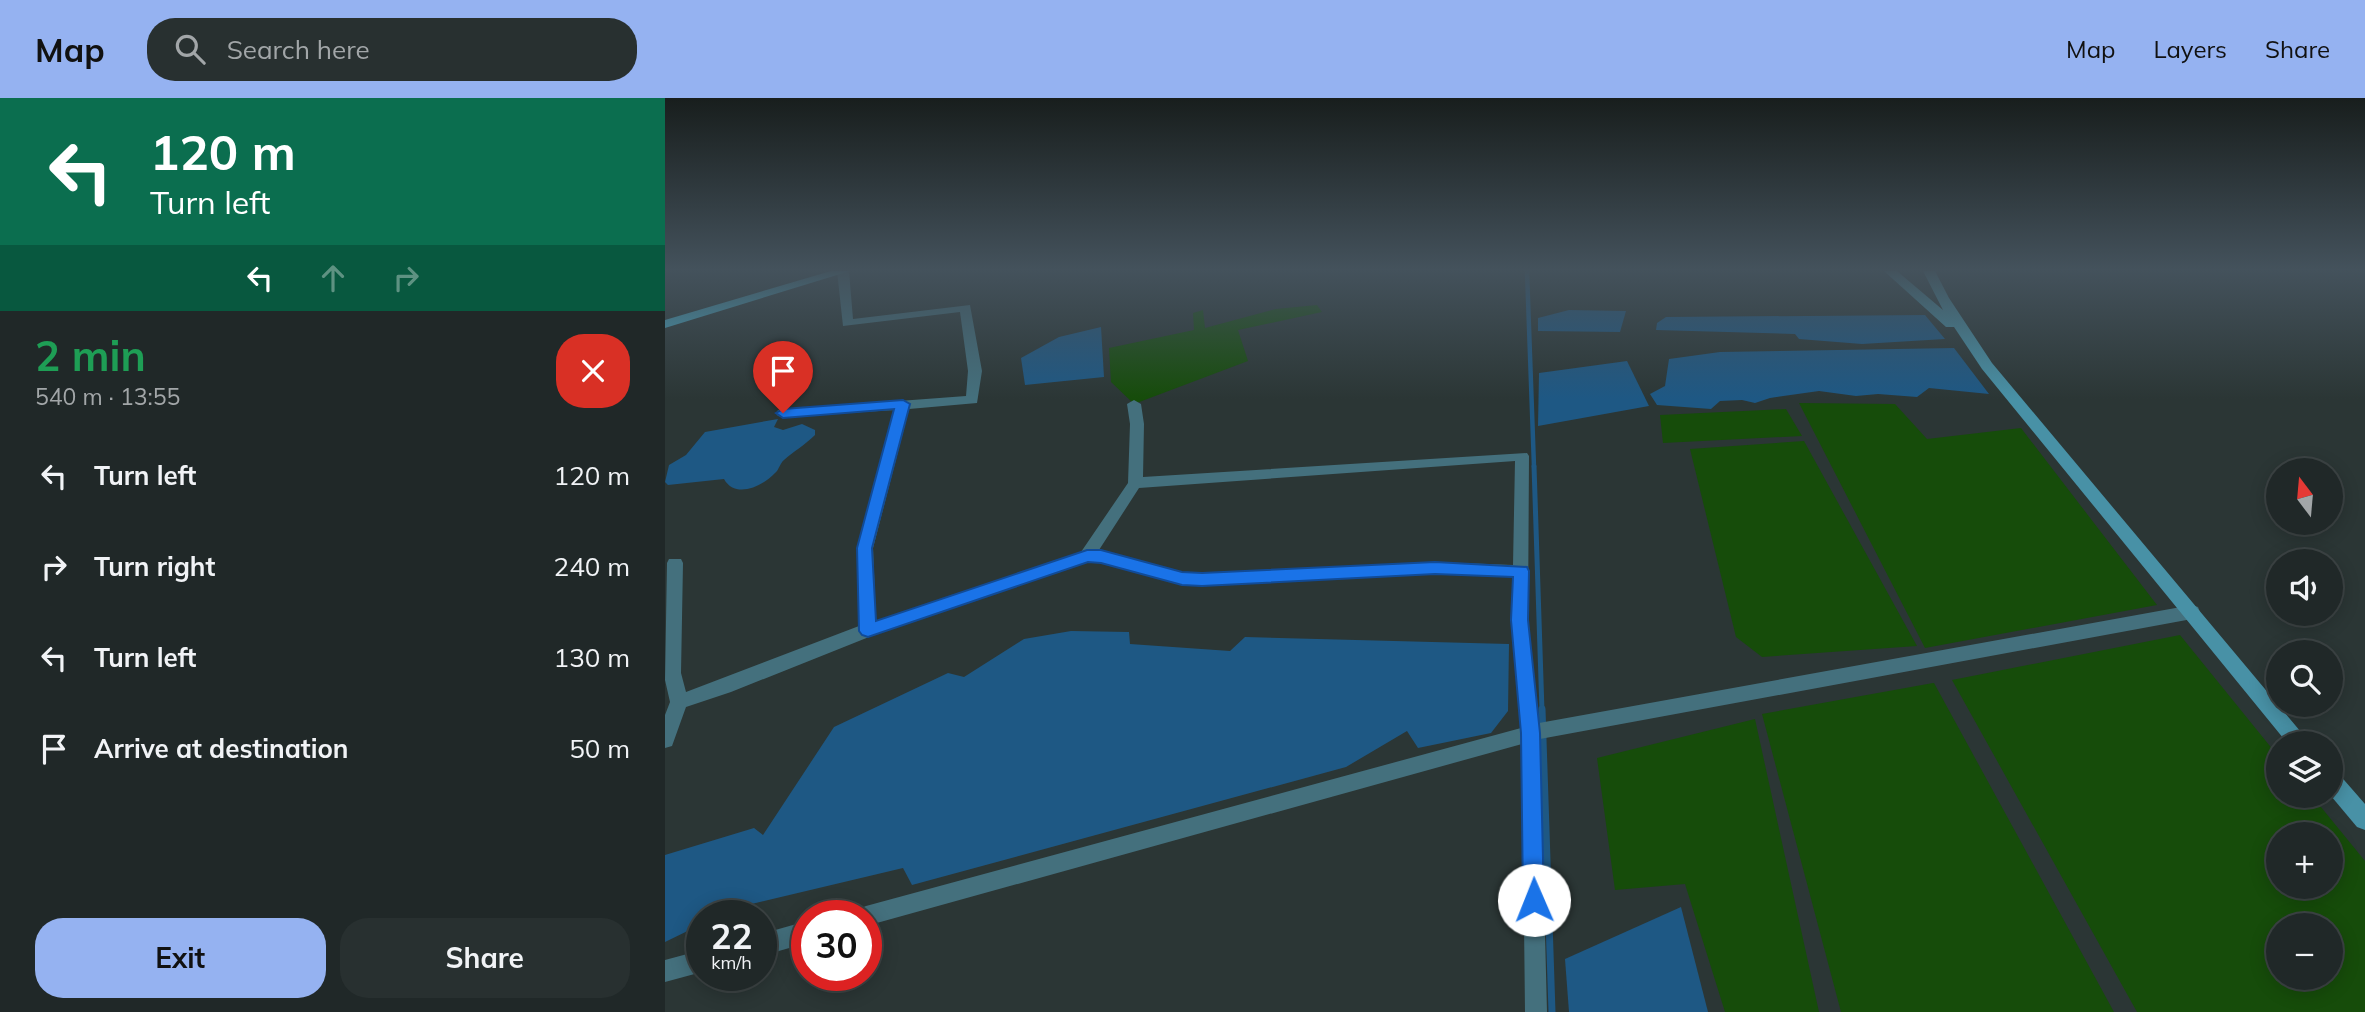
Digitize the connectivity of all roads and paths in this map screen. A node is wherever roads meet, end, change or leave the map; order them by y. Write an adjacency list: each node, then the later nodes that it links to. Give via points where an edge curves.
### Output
1 (700, 314): 7 (main road)
2 (846, 314): 3 (street, via 847,323)
3 (917, 314)
4 (967, 314): 9 (street, via 975,371 972,400)
5 (1939, 314): 8 (main road)
6 (1952, 314): 8 (main road)
7 (665, 324)
8 (1970, 341): 16 (main road)
9 (903, 404): 11 (street); 17 (street, via 865,548)
10 (1134, 404): 12 (street)
11 (783, 413)
12 (1135, 483): 13 (street); 15 (street, via 1522,456)
13 (1087, 556): 15 (street, via 1202,579 1435,568); 17 (street)
14 (675, 563): 18 (street, via 672,673)
15 (1521, 571): 20 (street, via 1520,620)
16 (2192, 612): 19 (main road); 20 (street)
17 (868, 631): 18 (street)
18 (679, 702): 21 (street)
19 (2290, 731)
20 (1531, 733): 24 (street); 27 (street)
21 (665, 740)
22 (2343, 794): 23 (main road)
23 (2365, 820)
24 (882, 912)
25 (686, 965): 26 (street)
26 (665, 971)
27 (1536, 1012)

